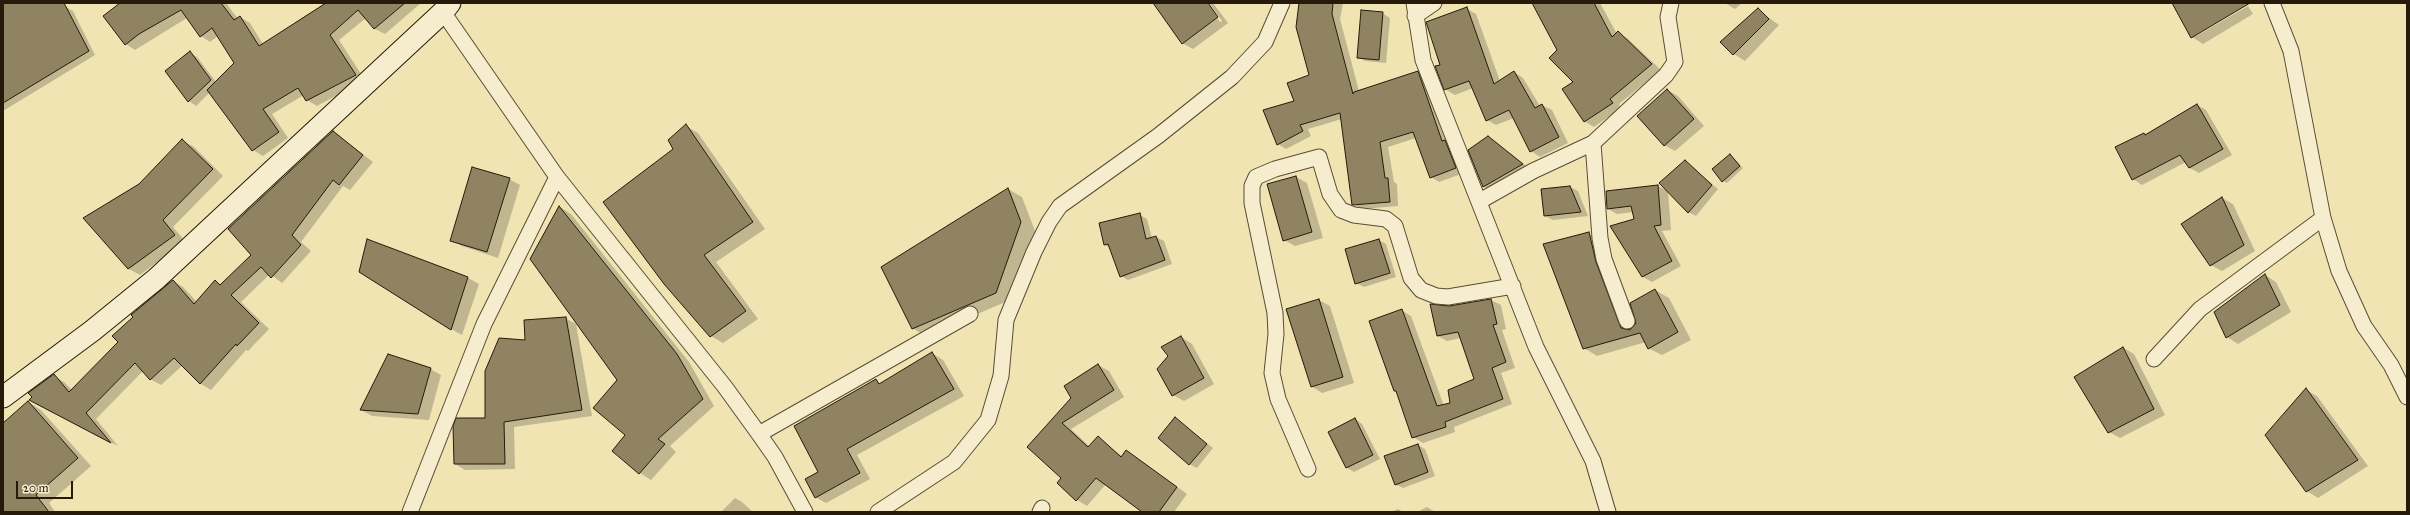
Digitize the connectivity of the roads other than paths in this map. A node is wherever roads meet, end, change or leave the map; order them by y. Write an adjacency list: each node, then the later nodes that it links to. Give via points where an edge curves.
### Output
1 (1282, 3): 21 (street, via 1265,42 1232,77 1158,136 1060,206 1049,222 1019,284 1006,320 1001,376 988,420 954,462)
2 (1434, 3): 6 (street)
3 (1671, 3): 7 (street, via 1668,17 1675,62 1666,75)
4 (2272, 3): 10 (street, via 2291,51)
5 (446, 8): 8 (street); 15 (main road, via 156,280)
6 (1414, 10): 9 (street, via 1423,60)
7 (1592, 143): 9 (street, via 1533,171); 13 (street, via 1604,259)
8 (557, 177): 17 (street, via 725,387); 19 (street, via 484,324)
9 (1480, 201): 11 (street)
10 (2323, 218): 14 (street, via 2200,309); 16 (street, via 2349,295 2364,326 2400,381)
11 (1512, 286): 18 (street, via 1448,296 1427,294 1411,278 1395,226 1386,219 1354,215 1340,210 1330,194 1318,157 1275,169 1256,178 1252,186 1252,203 1275,314 1276,334 1272,373 1278,399); 22 (street, via 1550,380 1593,462)
12 (970, 314): 17 (street)
13 (1627, 321)
14 (2154, 359)
15 (3, 397)
16 (2407, 397)
17 (759, 434): 20 (street, via 776,458)
18 (1308, 469)
19 (410, 512)
20 (805, 512)
21 (878, 512)
22 (1608, 512)

